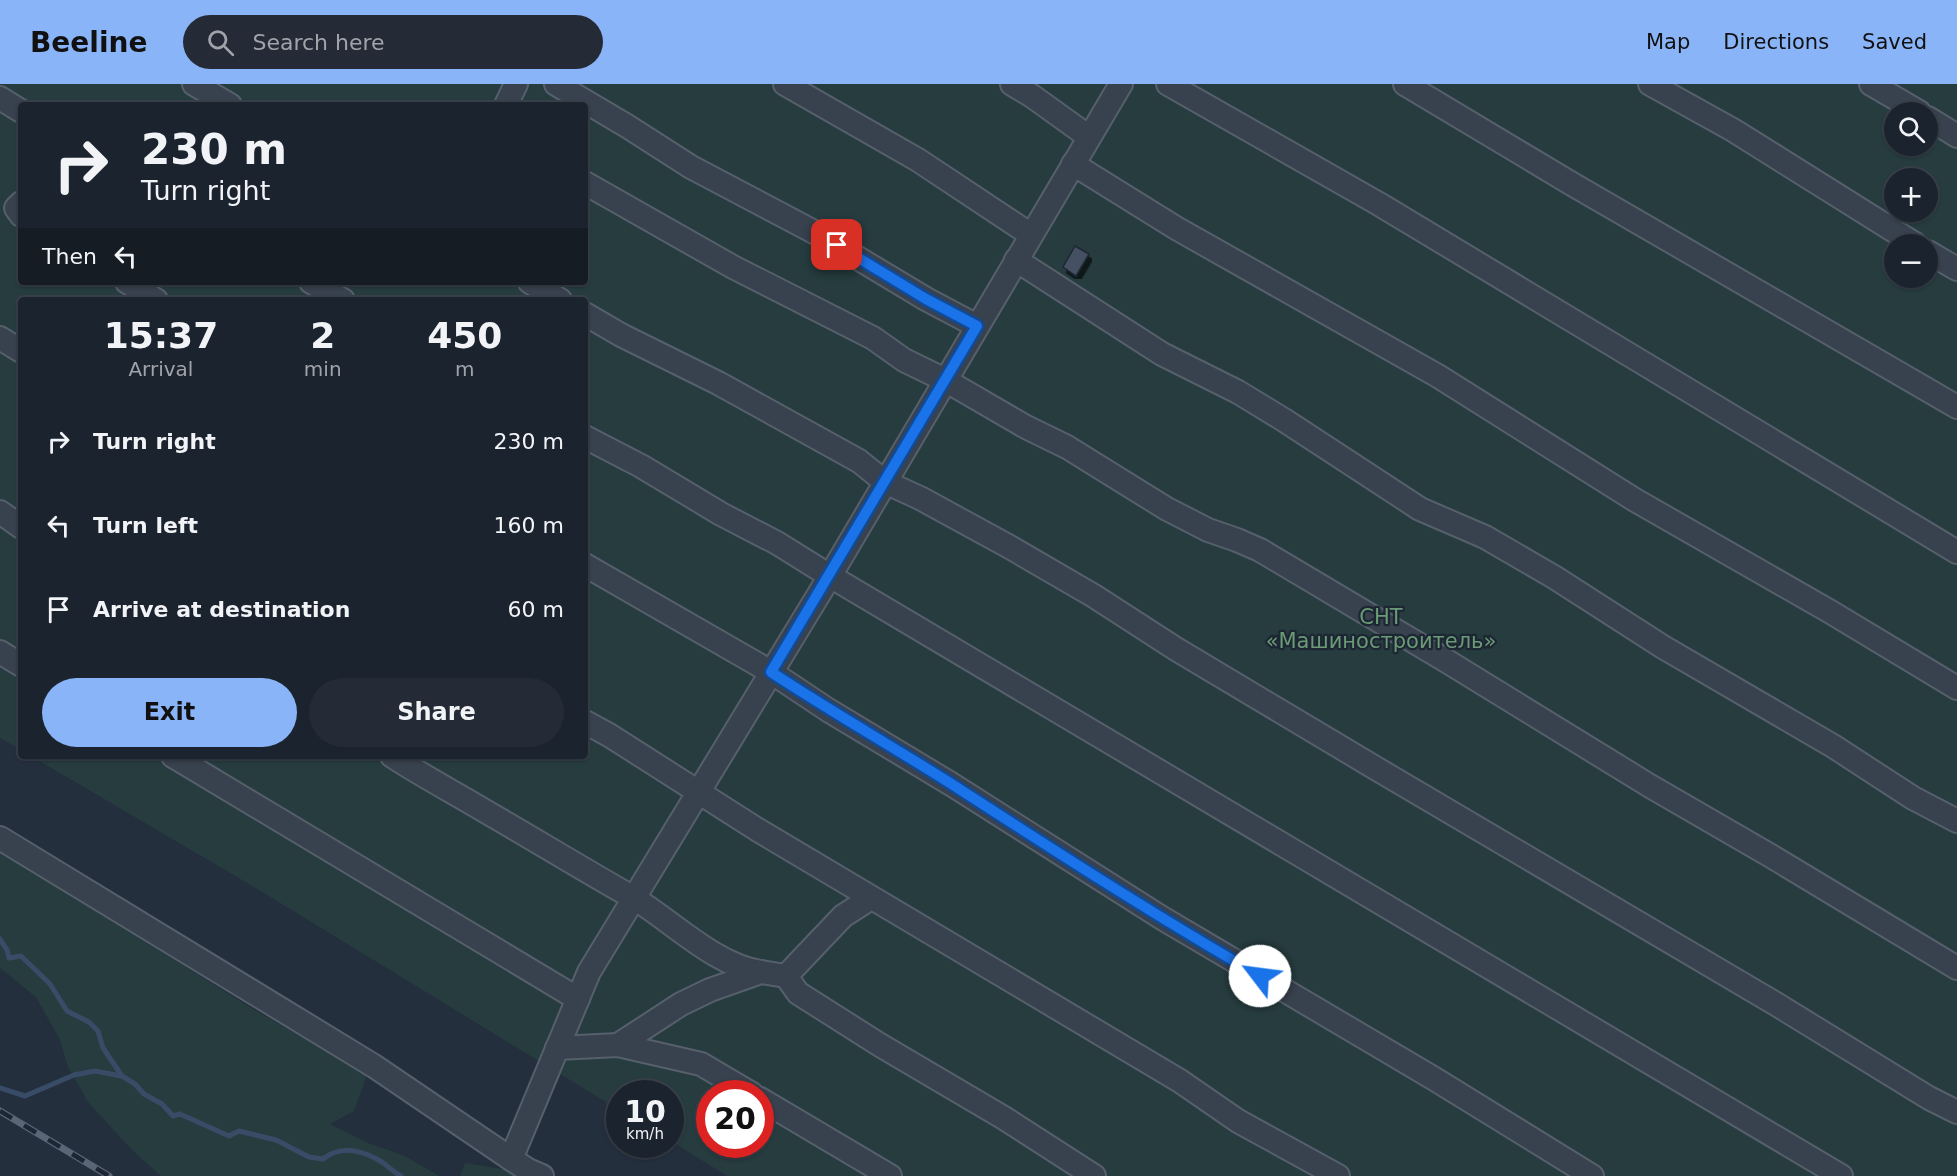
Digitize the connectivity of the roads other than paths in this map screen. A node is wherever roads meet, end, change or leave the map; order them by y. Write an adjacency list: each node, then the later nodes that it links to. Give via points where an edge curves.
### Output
1 (194, 84): 12 (lane)
2 (516, 84): 13 (lane)
3 (555, 84): 14 (lane)
4 (785, 84): 24 (lane, via 918,160)
5 (1012, 84): 20 (lane)
6 (1121, 84): 20 (lane)
7 (1168, 84): 44 (lane, via 1379,204)
8 (1405, 84): 39 (lane)
9 (1650, 84): 23 (lane, via 1733,130)
10 (1871, 84): 15 (lane)
11 (0, 98): 17 (lane)
12 (225, 102)
13 (507, 102)
14 (586, 102)
15 (1901, 102)
16 (588, 103): 35 (lane, via 690,167 816,233)
17 (18, 109)
18 (1938, 124): 19 (lane)
19 (1957, 136)
20 (1089, 137): 21 (lane)
21 (1073, 164): 24 (lane); 50 (lane, via 1176,228 1438,376 1635,500)
22 (588, 185): 38 (lane, via 679,238 873,338 904,360)
23 (1900, 234)
24 (1031, 235): 26 (lane)
25 (1938, 258): 27 (lane)
26 (1016, 260): 35 (lane); 55 (lane, via 1162,354 1284,420 1420,509 1485,537 1554,577 1663,647)
27 (1957, 269)
28 (132, 285): 31 (lane)
29 (317, 285): 32 (lane)
30 (535, 285): 33 (lane)
31 (151, 297)
32 (338, 297)
33 (555, 297)
34 (588, 316): 41 (lane, via 793,424 859,461)
35 (977, 326): 38 (lane)
36 (0, 338): 37 (lane)
37 (18, 349)
38 (945, 380): 41 (lane); 59 (lane, via 1167,508 1208,530 1260,550)
39 (1957, 407)
40 (588, 439): 46 (lane)
41 (885, 482): 46 (lane); 67 (lane, via 1094,596 1176,649)
42 (0, 512): 43 (lane)
43 (18, 525)
44 (1957, 552)
45 (588, 568): 49 (lane)
46 (830, 576): 49 (lane); 74 (lane)
47 (0, 652): 48 (lane)
48 (18, 662)
49 (771, 672): 54 (lane); 73 (lane, via 1162,918)
50 (1957, 688)
51 (588, 724): 54 (lane)
52 (178, 759): 62 (lane)
53 (397, 759): 57 (lane)
54 (697, 792): 57 (lane); 58 (lane)
55 (1957, 821)
56 (0, 838): 68 (lane, via 374,1066)
57 (633, 898): 60 (lane, via 718,955); 62 (lane, via 589,972)
58 (871, 898): 61 (lane, via 843,916); 72 (lane, via 1170,1075 1238,1120)
59 (1957, 968)
60 (761, 972): 61 (lane); 63 (lane, via 681,1004)
61 (786, 976): 71 (lane, via 798,993)
62 (578, 999): 64 (lane)
63 (618, 1045): 64 (lane); 65 (lane, via 701,1064)
64 (557, 1048): 68 (lane)
65 (728, 1080)
66 (774, 1107): 70 (lane)
67 (1957, 1112)
68 (512, 1159): 69 (lane)
69 (542, 1176)
70 (890, 1176)
71 (1094, 1176)
72 (1338, 1176)
73 (1592, 1176)
74 (1841, 1176)

